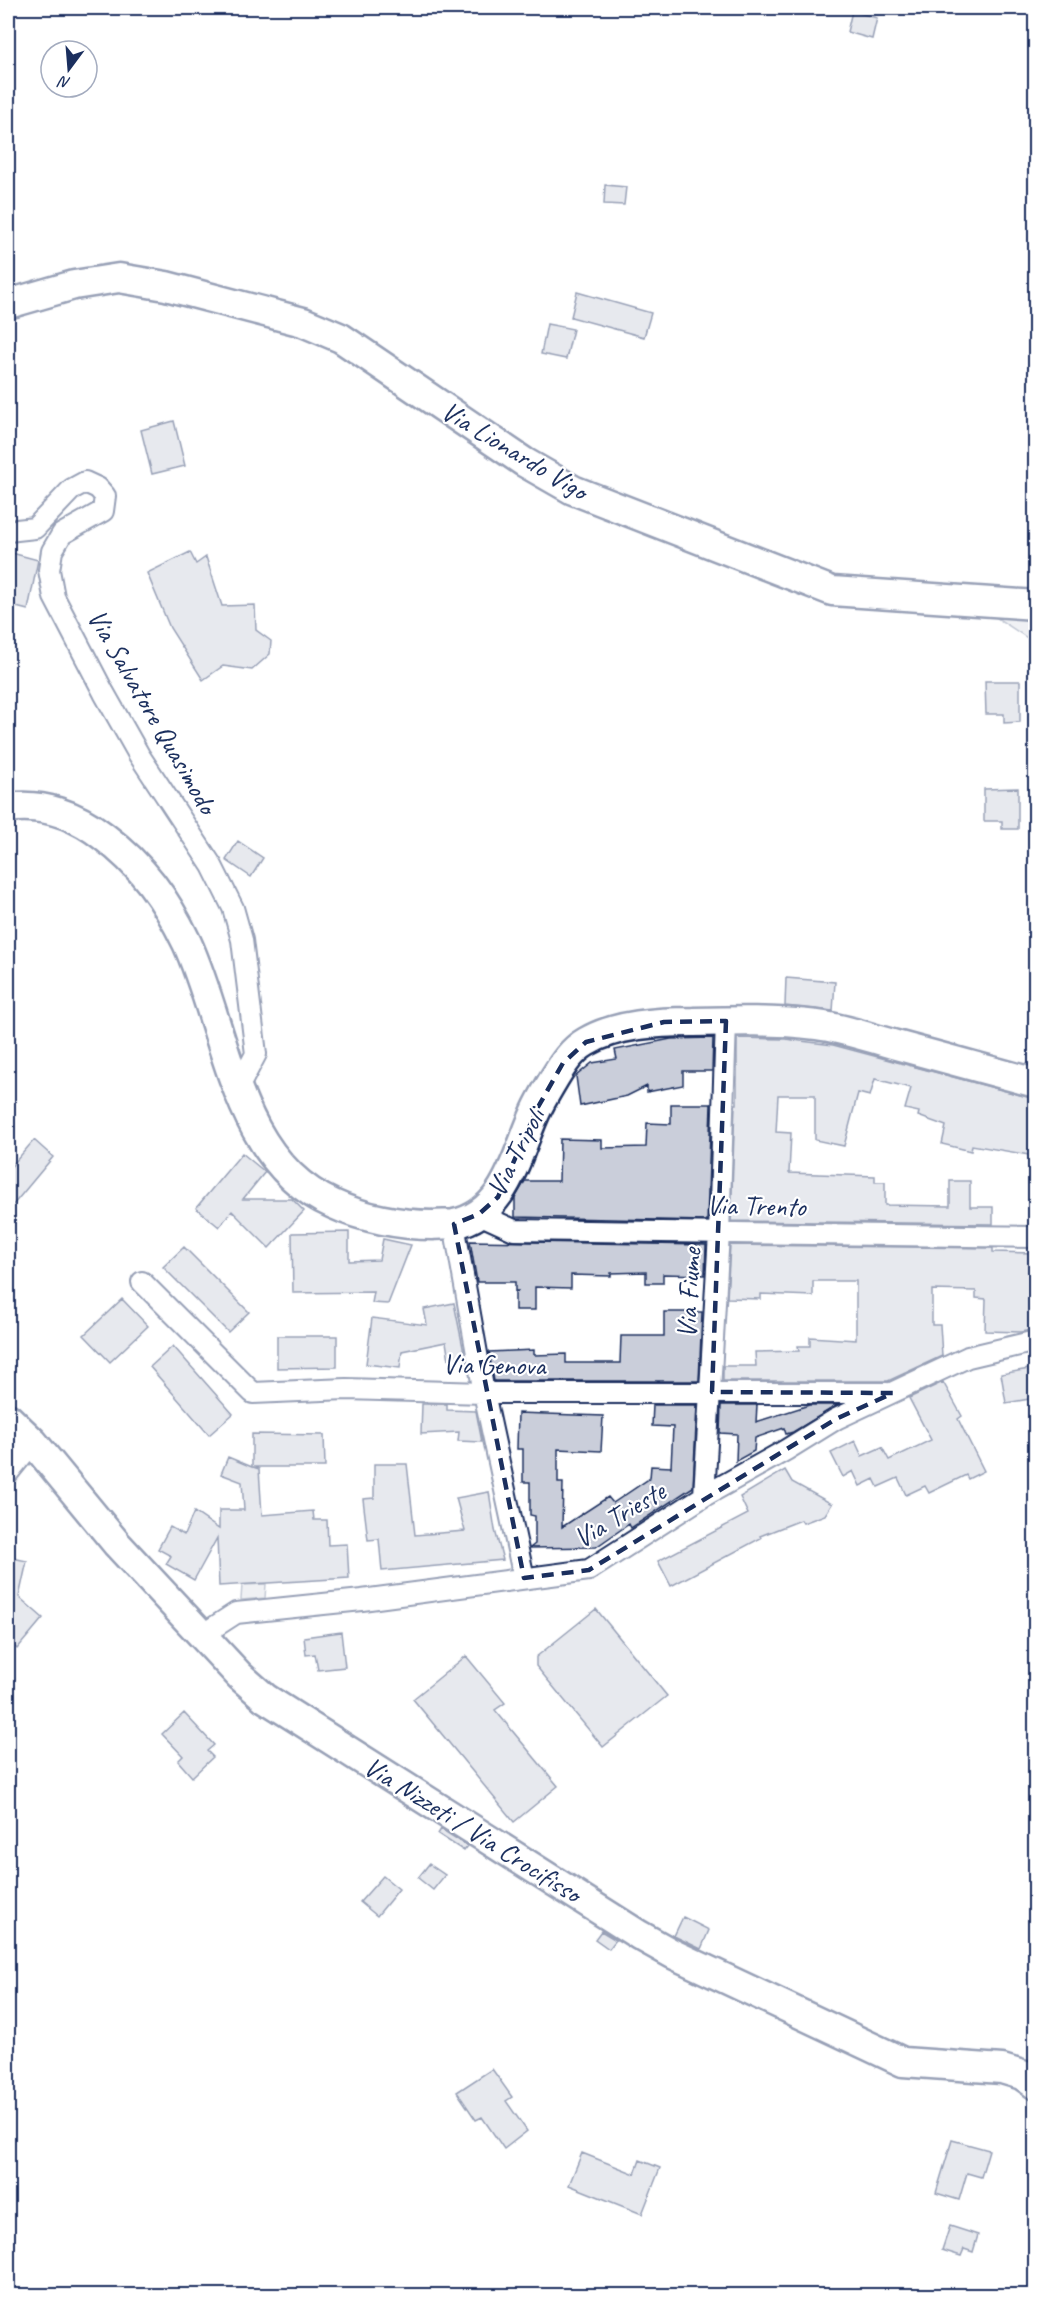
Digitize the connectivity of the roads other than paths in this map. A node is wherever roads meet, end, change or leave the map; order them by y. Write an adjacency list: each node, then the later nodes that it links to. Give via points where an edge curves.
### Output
1 (8, 304): 3 (street, Via Lionardo Vigo, via 74,285 119,278 166,286 303,322 340,338 524,462 573,490 832,591)
2 (8, 531): 7 (street, Via Salvatore Quasimodo, via 35,528 72,489 85,482 105,496 103,511 62,534 52,552 49,570 54,597 104,693 212,866 233,908 242,940 256,1054)
3 (1035, 605)
4 (8, 808): 7 (street, via 60,812 93,828 125,852 158,889 188,944)
5 (726, 1021): 6 (street, Via Tripoli, via 818,1025); 8 (street, Via Tripoli, via 664,1022 614,1031 586,1042 563,1063 538,1107 498,1197); 9 (street, Via Fiume)
6 (1035, 1083)
7 (238, 1088): 8 (street, via 268,1152 287,1173 331,1204 380,1219 419,1225)
8 (467, 1219): 9 (street, Via Trento, via 514,1230); 14 (street)
9 (719, 1233): 10 (street, Via Trento); 13 (street, Via Fiume)
10 (1035, 1237)
11 (142, 1282): 14 (street, Via Genova, via 253,1394 346,1389)
12 (1035, 1341): 15 (street, Via Trieste, via 968,1357)
13 (712, 1392): 14 (street, Via Genova); 15 (street, Via Genova); 19 (street, Via Fiume)
14 (484, 1393): 20 (street)
15 (893, 1393): 19 (street, Via Trieste, via 836,1419)
16 (8, 1418): 17 (street, Via Nizzeti / Via Crocifisso)
17 (33, 1442): 18 (street); 21 (street, Via Nizzeti / Via Crocifisso, via 117,1544)
18 (8, 1473)
19 (704, 1496): 20 (street, Via Trieste, via 588,1570)
20 (524, 1578): 21 (street, Via Trieste, via 236,1613)
21 (202, 1635): 22 (street, Via Nizzeti / Via Crocifisso, via 265,1698 639,1935 903,2062 1002,2069)
22 (1035, 2085)

